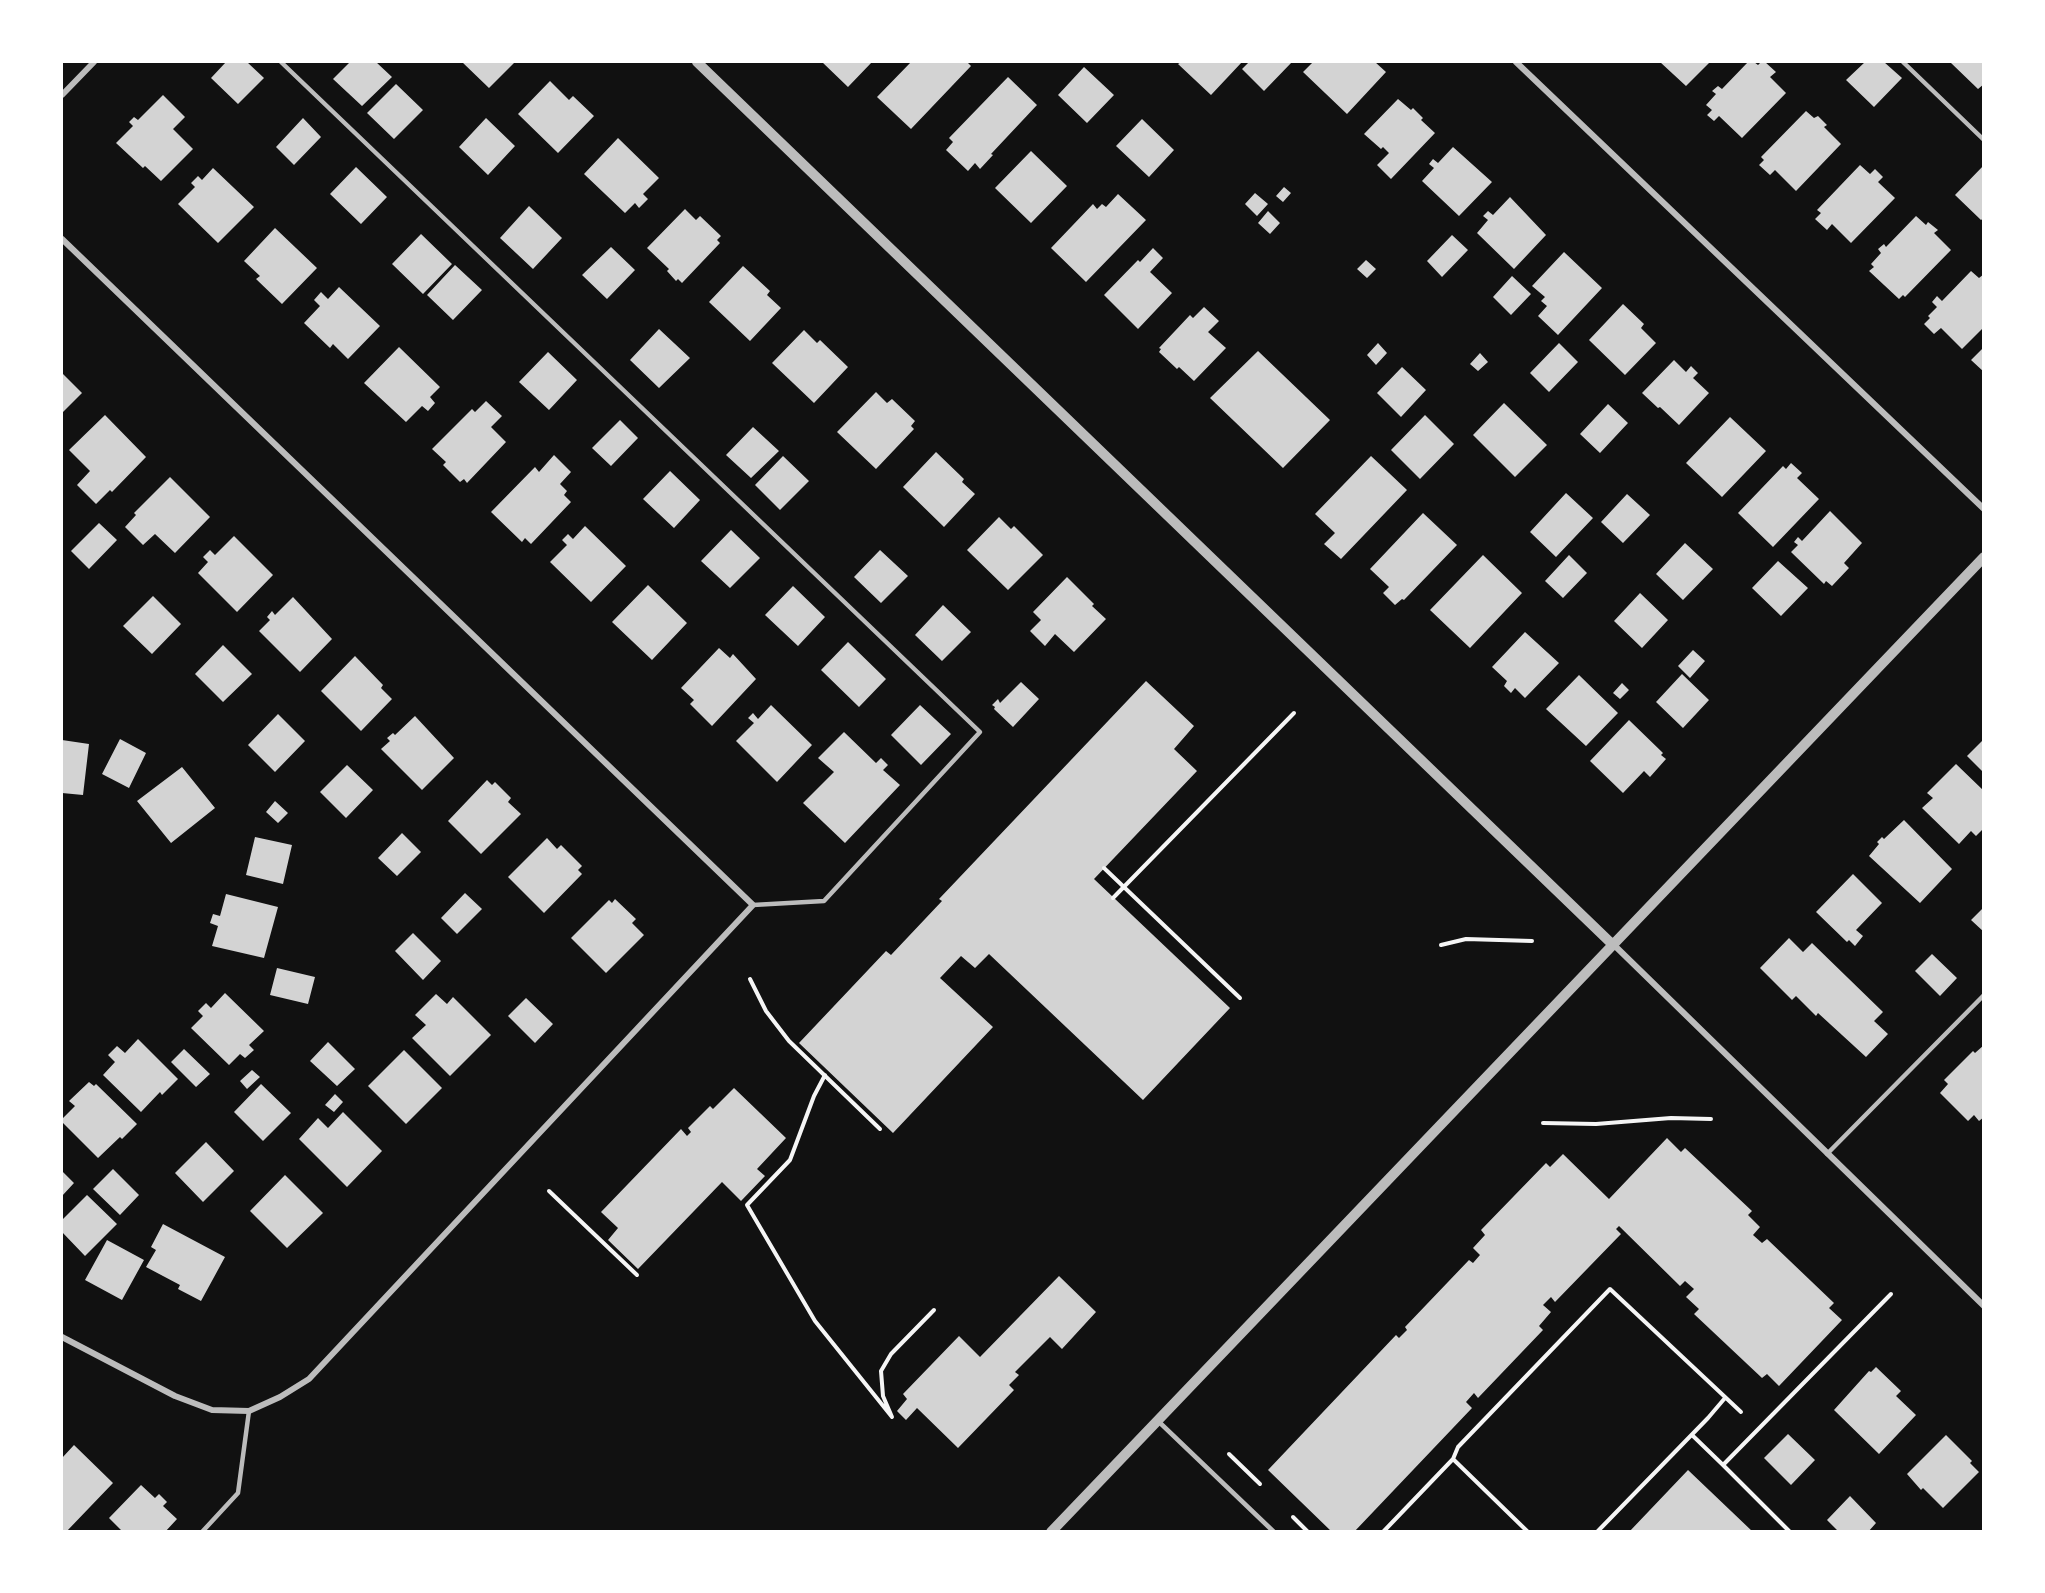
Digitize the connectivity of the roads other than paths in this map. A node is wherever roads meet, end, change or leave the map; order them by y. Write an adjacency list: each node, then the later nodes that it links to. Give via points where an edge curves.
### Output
1 (94, 62): 6 (street)
2 (281, 62): 11 (lane, via 980,732 824,901)
3 (697, 62): 12 (street)
4 (1516, 62): 9 (street)
5 (1903, 62): 7 (lane)
6 (62, 95)
7 (1983, 140)
8 (62, 239): 11 (street)
9 (1983, 509)
10 (1983, 557): 12 (street)
11 (753, 905): 17 (street, via 309,1379)
12 (1612, 944): 14 (street); 18 (street)
13 (1983, 995): 14 (lane)
14 (1827, 1154): 15 (street)
15 (1983, 1306)
16 (62, 1337): 17 (street, via 183,1400 212,1410)
17 (249, 1411): 19 (lane, via 238,1493)
18 (1157, 1420): 20 (street); 21 (lane)
19 (202, 1532)
20 (1051, 1532)
21 (1274, 1532)

